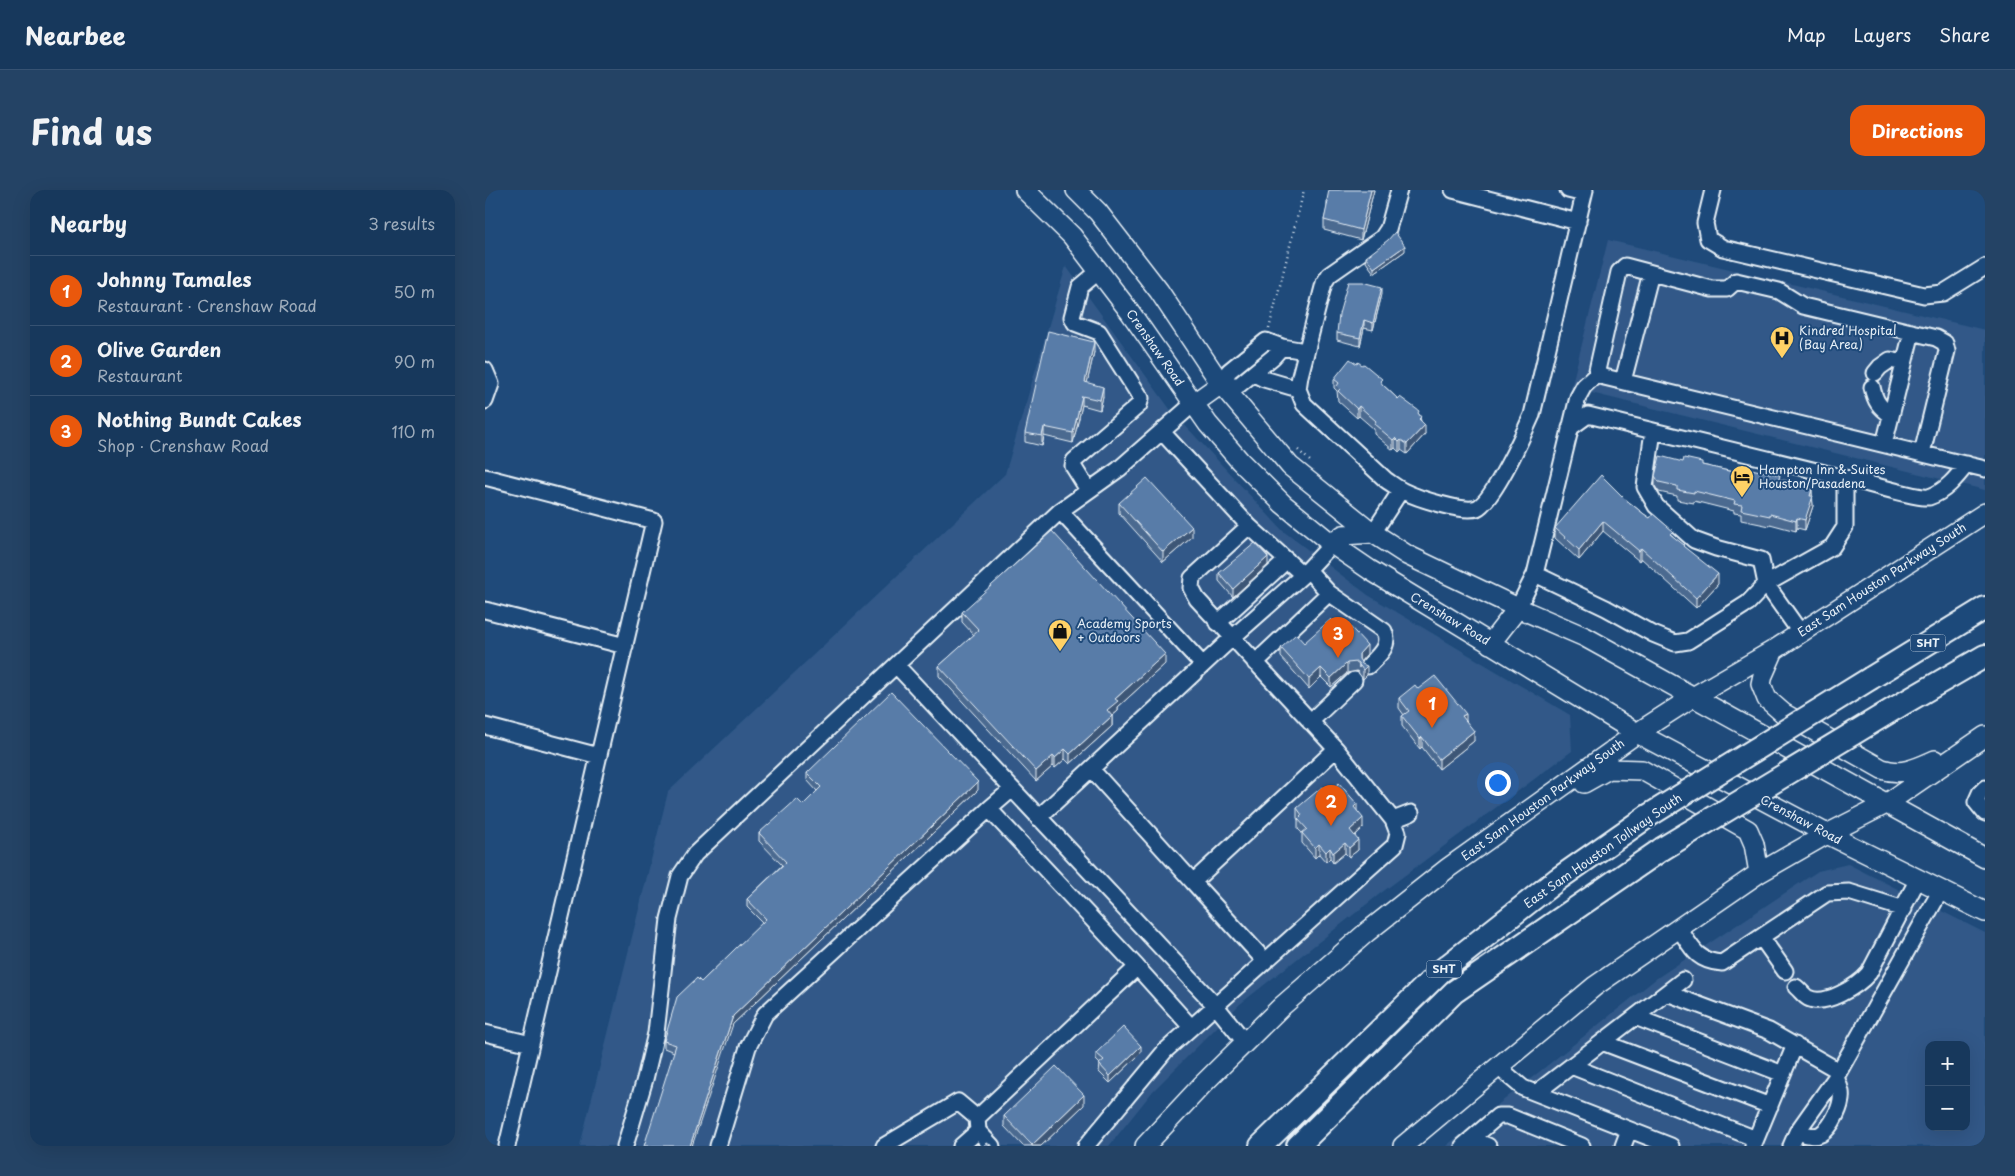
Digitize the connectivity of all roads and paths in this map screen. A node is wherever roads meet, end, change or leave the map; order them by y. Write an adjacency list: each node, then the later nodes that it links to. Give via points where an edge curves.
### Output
1 (1025, 190): 11 (main road, Crenshaw Road, via 1072,236)
2 (1076, 190): 22 (main road, via 1098,212 1159,291)
3 (1303, 190): 14 (path)
4 (1399, 190): 16 (lane, via 1388,229 1381,238 1329,275 1324,283)
5 (1453, 190): 9 (lane)
6 (1568, 190): 8 (lane)
7 (1713, 190): 10 (lane, via 1705,223 1708,239 1723,248 1924,295 1943,292)
8 (1585, 192): 9 (lane)
9 (1578, 222): 39 (lane, via 1532,415 1489,498 1479,507 1469,510)
10 (1985, 267)
11 (1099, 271): 25 (main road, Crenshaw Road); 38 (lane, via 1081,287 1072,317 1075,323 1099,332 1141,398 1139,405 1074,461 1073,466)
12 (1651, 273): 13 (lane, via 1712,289 1727,289 1736,281 1779,291 1803,306); 20 (lane, via 1625,266 1619,272); 21 (lane)
13 (1912, 332): 17 (lane); 32 (lane, via 1937,338 1945,344 1947,351)
14 (1266, 340): 15 (lane); 22 (lane, via 1229,371)
15 (1282, 347): 16 (lane); 19 (lane)
16 (1305, 351): 23 (lane)
17 (1905, 363): 26 (lane); 26 (lane, via 1889,360 1880,367 1874,380 1874,398 1880,408)
18 (485, 370): 24 (lane, via 491,384)
19 (1254, 374): 22 (lane, via 1239,385); 23 (lane)
20 (1596, 375): 21 (lane); 27 (lane, via 1583,386)
21 (1623, 381): 30 (lane)
22 (1221, 384): 25 (main road); 43 (main road, via 1290,466)
23 (1298, 389): 39 (lane, via 1304,404)
24 (485, 401)
25 (1193, 404): 29 (lane); 44 (main road, Crenshaw Road, via 1240,461 1283,504)
26 (1891, 416): 30 (lane)
27 (1570, 428): 28 (lane, via 1588,415); 47 (lane)
28 (1653, 431): 37 (lane); 48 (lane, via 1645,487 1656,506 1694,540 1761,560)
29 (1163, 432): 38 (lane); 42 (lane)
30 (1884, 444): 32 (lane)
31 (1293, 445): 33 (path)
32 (1922, 453): 34 (lane)
33 (1313, 464)
34 (1967, 464): 35 (lane); 37 (lane, via 1954,480 1928,497 1911,496)
35 (1985, 469)
36 (485, 477): 57 (lane, via 654,521)
37 (1845, 478): 48 (lane, via 1845,527 1832,547)
38 (1088, 490): 40 (lane)
39 (1401, 490): 43 (lane)
40 (1060, 511): 61 (lane); 62 (lane)
41 (1985, 513): 54 (main road, East Sam Houston Parkway South)
42 (1249, 526): 45 (lane); 53 (lane, via 1192,578 1191,588)
43 (1373, 533): 44 (main road, via 1343,535); 50 (main road, via 1407,555)
44 (1332, 544): 46 (lane); 56 (main road, Crenshaw Road)
45 (1287, 560): 46 (lane); 53 (lane)
46 (1305, 573): 49 (lane); 55 (lane)
47 (1535, 574): 48 (lane, via 1675,643 1688,641 1748,603); 50 (lane)
48 (1766, 584): 54 (lane)
49 (1329, 593): 60 (lane); 63 (lane, via 1387,636 1384,649)
50 (1518, 608): 56 (main road); 65 (main road, via 1585,637)
51 (1985, 608): 126 (highway, East Sam Houston Tollway South / SHT, bridge, via 1648,816 1558,879 1440,972)
52 (485, 610): 57 (lane)
53 (1218, 623): 55 (lane)
54 (1800, 632): 58 (main road, East Sam Houston Parkway South)
55 (1232, 638): 60 (lane); 62 (lane)
56 (1489, 644): 68 (main road, Crenshaw Road)
57 (625, 646): 72 (lane)
58 (1774, 650): 65 (main road, East Sam Houston Parkway South); 70 (main road, via 1761,684 1767,699 1783,714 1882,769 1893,773 1908,772)
59 (1985, 656): 127 (highway, SHT, bridge, via 1663,849 1454,992)
60 (1255, 663): 66 (lane)
61 (896, 665): 75 (lane); 119 (lane, via 695,854 680,876 669,919 656,1033)
62 (1203, 665): 73 (lane)
63 (1368, 666)
64 (1354, 680): 66 (lane)
65 (1693, 697): 68 (main road, East Sam Houston Parkway South); 76 (main road)
66 (1310, 722): 71 (lane)
67 (485, 726): 72 (lane)
68 (1637, 733): 81 (main road, East Sam Houston Parkway South); 83 (main road, Crenshaw Road)
69 (1985, 736): 70 (main road)
70 (1967, 747): 76 (main road)
71 (1336, 749): 82 (lane); 87 (lane)
72 (599, 756): 105 (lane)
73 (1091, 769): 80 (lane); 87 (lane)
74 (1985, 788): 78 (lane, via 1976,802)
75 (1011, 790): 77 (lane); 80 (lane)
76 (1886, 804): 83 (main road); 84 (main road)
77 (989, 809): 94 (lane); 120 (lane, via 765,1014 748,1048)
78 (1985, 812)
79 (1411, 813): 82 (lane)
80 (1038, 818): 99 (lane)
81 (1518, 818): 85 (main road, via 1609,770 1642,770 1748,830); 103 (main road, East Sam Houston Parkway South, via 1367,932)
82 (1393, 820): 93 (lane, via 1398,833 1395,845)
83 (1827, 834): 85 (main road); 86 (main road, Crenshaw Road)
84 (1985, 858)
85 (1759, 873): 91 (main road)
86 (1918, 879): 88 (main road, Crenshaw Road); 89 (lane)
87 (1193, 882): 93 (lane)
88 (1941, 890): 90 (main road, Crenshaw Road); 110 (lane)
89 (1904, 909): 92 (lane, via 1849,892 1827,893); 97 (lane, via 1864,980 1839,995 1821,1001 1807,998)
90 (1985, 912)
91 (1679, 928): 92 (lane, via 1694,951 1707,962 1722,963); 108 (main road, via 1595,986)
92 (1761, 937): 95 (lane)
93 (1265, 961): 99 (lane)
94 (1137, 967): 101 (lane); 113 (lane)
95 (1785, 971)
96 (1683, 980): 98 (lane)
97 (1796, 987)
98 (1667, 993): 100 (lane); 106 (lane, via 1769,1031)
99 (1215, 1005): 101 (lane); 103 (lane)
100 (1635, 1017): 104 (lane); 109 (lane)
101 (1191, 1027): 124 (lane, via 1165,1051)
102 (485, 1033): 105 (lane)
103 (1245, 1042): 125 (main road, East Sam Houston Parkway South)
104 (1602, 1042): 107 (lane); 112 (lane)
105 (531, 1044): 118 (lane)
106 (1795, 1045): 109 (lane); 110 (lane)
107 (1571, 1066): 111 (lane); 116 (lane)
108 (1498, 1067): 111 (lane, via 1523,1088); 128 (main road)
109 (1783, 1074): 112 (lane)
110 (1838, 1074): 115 (lane); 115 (lane, via 1839,1109 1831,1123 1820,1134)
111 (1535, 1093): 114 (lane)
112 (1770, 1106): 116 (lane)
113 (978, 1125): 121 (lane, via 958,1102); 122 (lane); 123 (lane)
114 (1629, 1130): 131 (lane); 132 (lane)
115 (1794, 1139)
116 (1755, 1142)
117 (1467, 1143): 129 (lane); 130 (lane, via 1498,1116 1507,1116)
118 (507, 1146)
119 (625, 1146)
120 (717, 1146)
121 (884, 1146)
122 (961, 1146)
123 (992, 1146)
124 (1086, 1146)
125 (1145, 1146)
126 (1261, 1146)
127 (1298, 1146)
128 (1403, 1146)
129 (1488, 1146)
130 (1581, 1146)
131 (1623, 1146)
132 (1671, 1146)

